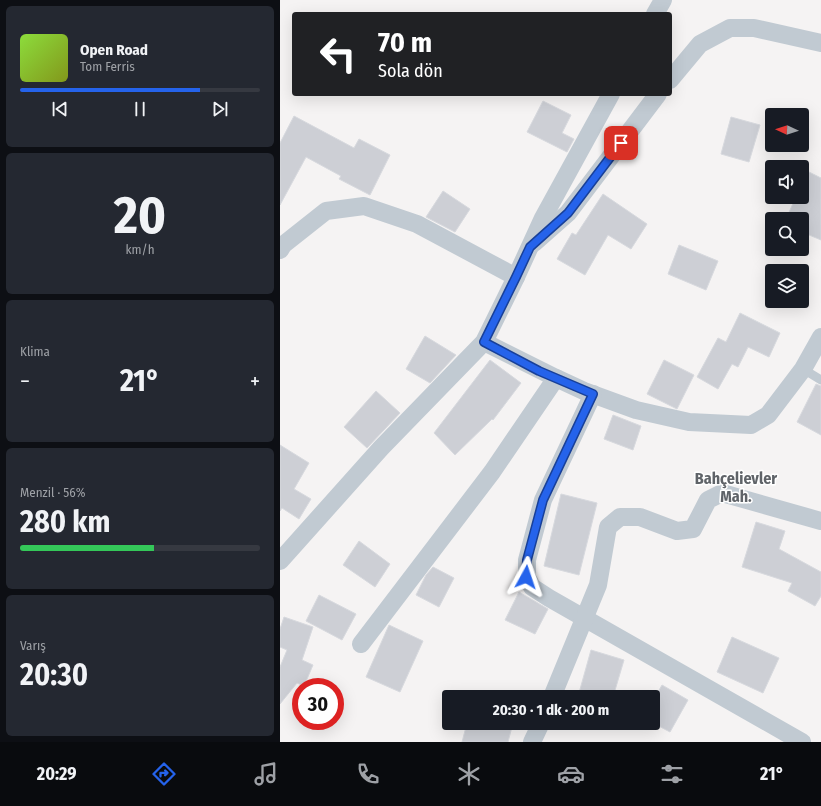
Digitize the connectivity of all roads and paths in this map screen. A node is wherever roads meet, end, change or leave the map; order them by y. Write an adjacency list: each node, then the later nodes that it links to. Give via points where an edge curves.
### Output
1 (663, 0): 2 (street)
2 (656, 12)
3 (821, 44): 4 (street, via 754,28 730,28 700,44)
4 (672, 78)
5 (610, 96): 7 (street, via 543,218)
6 (656, 96): 7 (street, via 568,213)
7 (530, 247): 9 (street)
8 (280, 250): 9 (street, via 326,211 364,206 417,224)
9 (516, 277): 11 (street)
10 (821, 337): 12 (street)
11 (484, 342): 13 (street); 17 (street, via 381,448)
12 (803, 369): 14 (lane); 15 (street, via 768,415 751,425 689,422 636,410)
13 (556, 378): 15 (street); 19 (street, via 492,472)
14 (821, 380)
15 (593, 394): 18 (street, via 543,500 527,560 526,577 532,587)
16 (821, 521): 18 (street, via 722,493 708,500 693,529 677,531 640,517 620,517 608,527 598,585)
17 (280, 561)
18 (584, 618): 20 (street); 23 (street)
19 (361, 644)
20 (555, 690)
21 (538, 730): 22 (street)
22 (532, 742)
23 (802, 742)

